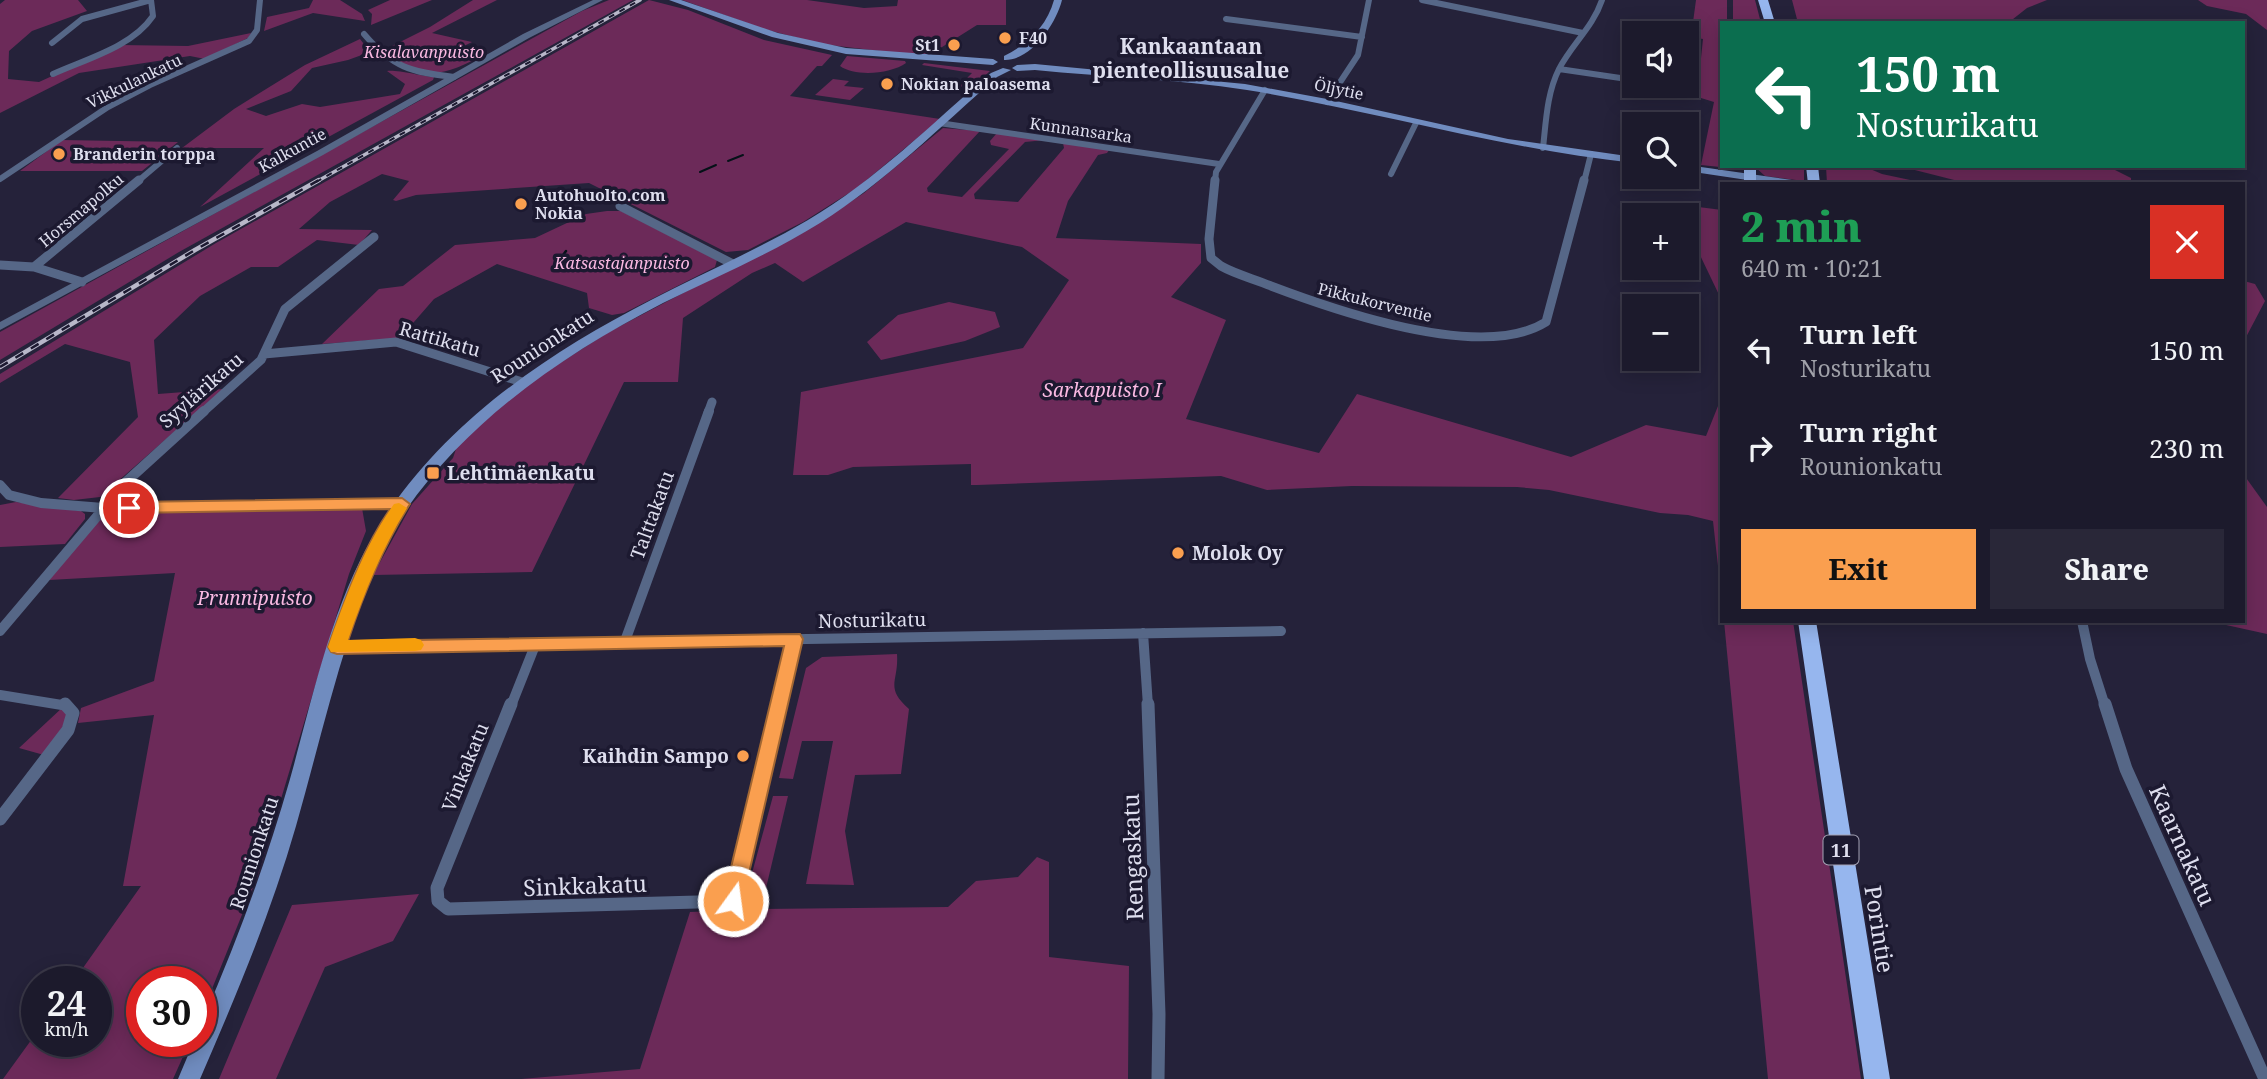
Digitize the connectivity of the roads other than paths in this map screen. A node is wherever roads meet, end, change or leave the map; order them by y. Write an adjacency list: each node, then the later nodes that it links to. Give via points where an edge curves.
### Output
1 (151, 0): 15 (street, via 82,19); 19 (street, via 153,16 145,27)
2 (599, 0): 20 (street, Kalkuntie)
3 (673, 0): 17 (main road, via 822,46 978,62)
4 (1058, 0): 16 (main road, via 1055,14)
5 (1369, 0): 14 (street)
6 (1423, 0): 12 (street)
7 (1602, 0): 12 (street)
8 (1763, 0): 11 (highway)
9 (262, 1): 34 (street, Vikkulankatu, via 257,30 249,41 108,107)
10 (1226, 19): 14 (street)
11 (1768, 20)
12 (1583, 33): 18 (street)
13 (364, 34): 20 (street, via 379,53 404,71)
14 (1362, 37): 23 (street, via 1358,55)
15 (52, 43)
16 (1016, 61): 17 (main road); 17 (main road); 22 (main road, Öljytie, via 1035,67)
17 (996, 68): 24 (main road, Rounionkatu)
18 (1559, 69): 21 (street); 27 (street, via 1549,100)
19 (53, 74)
20 (454, 77): 41 (street, Kalkuntie)
21 (1622, 78)
22 (1265, 90): 23 (main road, Öljytie); 30 (street, Pikkukorventie)
23 (1327, 102): 25 (main road, Öljytie)
24 (939, 123): 30 (street, Kunnansarka); 38 (main road, Rounionkatu, via 846,200)
25 (1416, 123): 27 (main road, Öljytie); 32 (street)
26 (177, 148): 40 (street, Horsmapolku)
27 (1543, 148): 28 (main road, Öljytie)
28 (1591, 154): 29 (main road, Öljytie); 30 (street, Pikkukorventie, via 1546,323 1527,331 1477,337 1335,308 1217,264 1211,258 1209,239)
29 (1622, 158)
30 (1219, 164)
31 (1699, 169): 33 (main road)
32 (1391, 174)
33 (1750, 176): 35 (main road)
34 (0, 179)
35 (1787, 182)
36 (620, 206): 38 (street)
37 (374, 237): 43 (street, Syylärikatu, via 285,309)
38 (733, 264): 44 (main road, Rounionkatu, via 610,327)
39 (0, 265): 40 (street)
40 (34, 267): 41 (street)
41 (82, 282): 42 (street, Kalkuntie)
42 (0, 327)
43 (264, 355): 44 (street, Rattikatu, via 396,342); 49 (street, Syylärikatu)
44 (522, 382): 48 (main road, Rounionkatu, via 457,438)
45 (712, 402): 56 (street, Talttakatu)
46 (0, 485): 47 (street)
47 (5, 498): 49 (street)
48 (402, 504): 49 (street); 58 (main road, Rounionkatu, via 359,584)
49 (103, 508): 52 (street, Syylärikatu)
50 (1807, 623): 64 (highway, Porintie / 11)
51 (2082, 623): 65 (street, Kaarnakatu, via 2126,768)
52 (0, 631)
53 (1281, 631): 54 (street, Nosturikatu)
54 (1143, 633): 55 (street, Nosturikatu); 63 (street, Rengaskatu)
55 (794, 639): 56 (street, Nosturikatu); 61 (street, Sinkkakatu, via 733,901 458,910)
56 (625, 640): 57 (street, Nosturikatu)
57 (536, 643): 58 (street, Nosturikatu); 61 (street, Vinkakatu, via 437,888)
58 (337, 647): 62 (main road, Rounionkatu, via 284,834)
59 (0, 695): 60 (street, via 64,704 73,713 68,730)
60 (0, 819)
61 (439, 905)
62 (189, 1079)
63 (1158, 1079)
64 (1877, 1079)
65 (2265, 1079)

